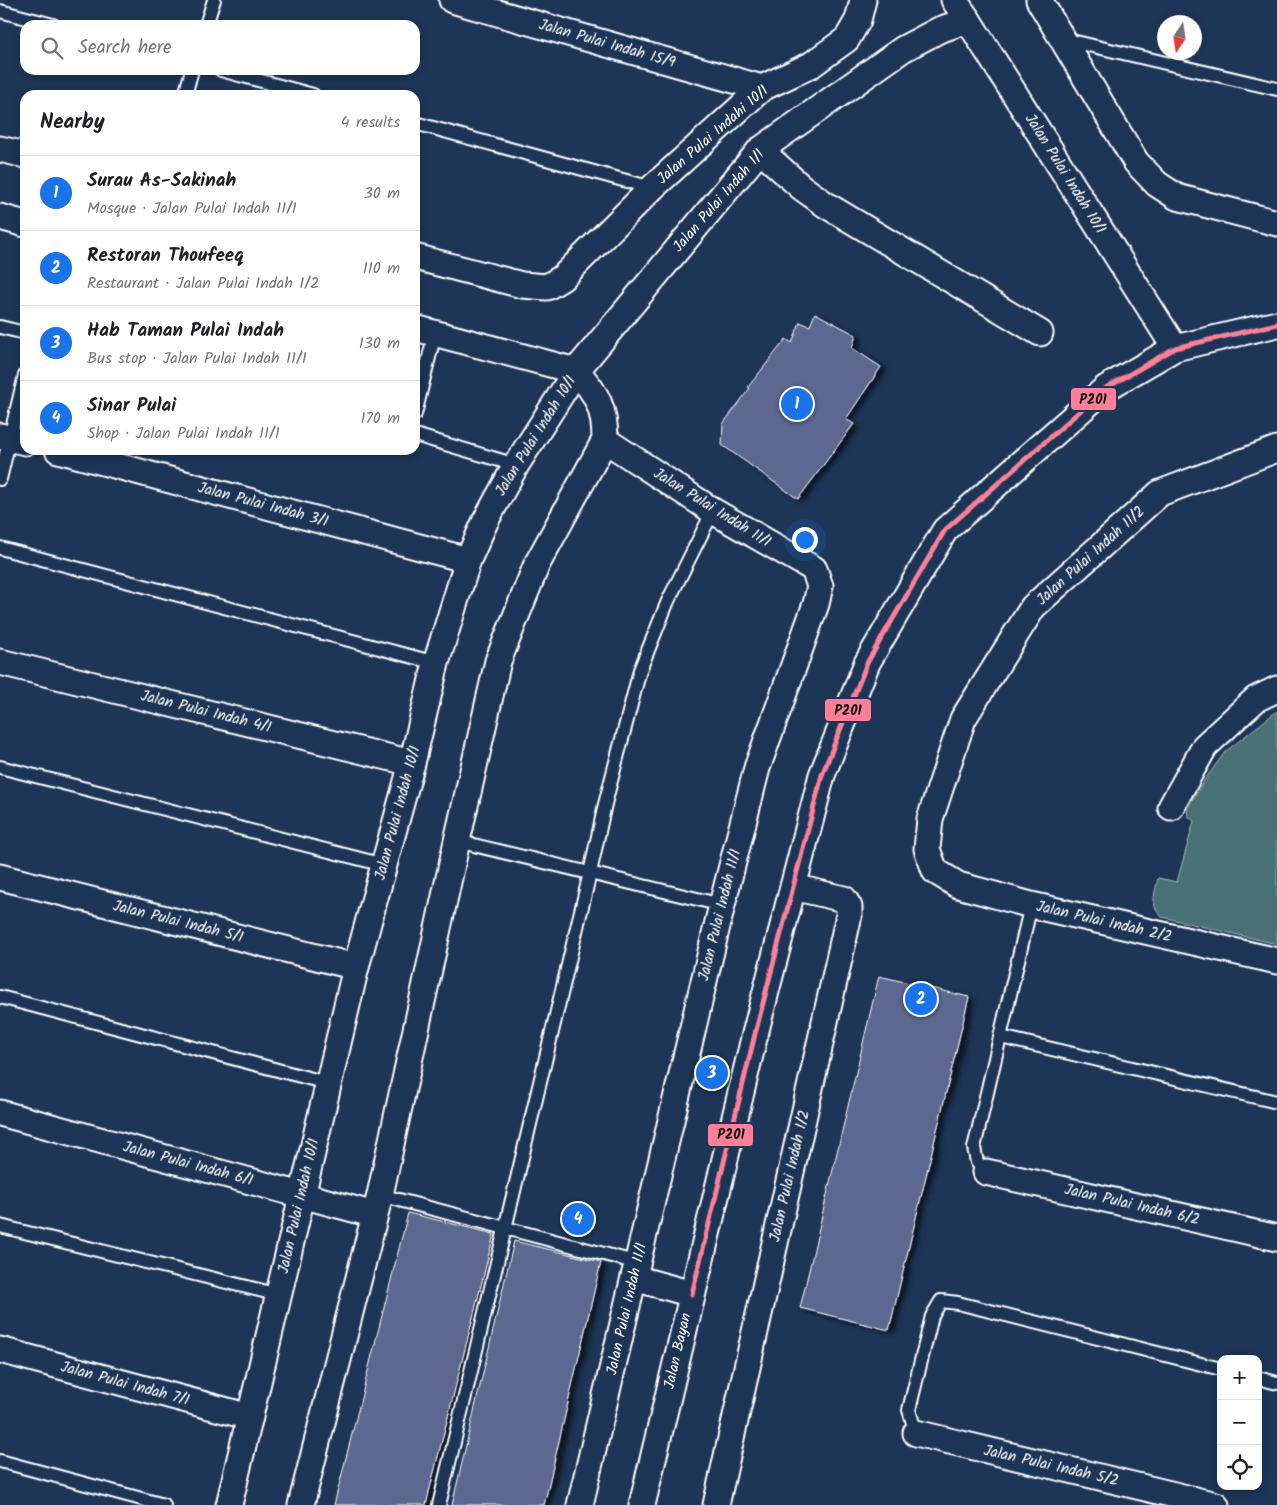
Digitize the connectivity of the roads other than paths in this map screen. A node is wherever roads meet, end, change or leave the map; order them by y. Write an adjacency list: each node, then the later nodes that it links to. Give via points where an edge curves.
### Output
1 (214, 0): 8 (lane)
2 (452, 0): 13 (street, Jalan Pulai Indah 15/9)
3 (863, 0): 13 (street, Jalan Pulai Indahi 10/1, via 858,20 847,39 811,64)
4 (954, 0): 9 (street, Jalan Pulai Indah 10/1)
5 (1039, 0): 10 (street)
6 (0, 11): 7 (lane)
7 (34, 20)
8 (208, 20)
9 (968, 20): 19 (street, Jalan Pulai Indah 1/1, via 939,30 903,49); 31 (street, Jalan Pulai Indah 10/1)
10 (1062, 39): 14 (lane); 24 (street, via 1136,162 1157,184 1177,197)
11 (191, 75): 15 (lane)
12 (239, 75): 16 (lane)
13 (762, 88): 21 (street, Jalan Pulai Indahi 10/1)
14 (1277, 89)
15 (186, 90)
16 (295, 90)
17 (420, 124): 21 (lane)
18 (0, 148): 20 (street)
19 (760, 150): 30 (street, via 800,187 826,204); 32 (street, Jalan Pulai Indah 1/1)
20 (20, 154)
21 (652, 188): 25 (street, Jalan Pulai Indahi 10/1, via 562,278 547,287 522,285)
22 (0, 217): 23 (street)
23 (20, 223)
24 (1277, 223)
25 (420, 258)
26 (1277, 324): 31 (street, Jalan Bayan)
27 (0, 327): 29 (lane)
28 (425, 330): 32 (street); 33 (lane)
29 (20, 332)
30 (1040, 333)
31 (1175, 348): 56 (street, Jalan Bayan, via 1106,388 945,530 867,663 822,775)
32 (576, 371): 37 (street, Jalan Pulai Indah 10/1, via 599,402); 40 (street, Jalan Pulai Indah 10/1)
33 (420, 372)
34 (20, 400): 36 (lane)
35 (420, 436): 40 (lane)
36 (12, 439): 41 (lane)
37 (606, 440): 42 (street, Jalan Pulai Indah 11/1); 51 (street, via 537,564 498,661)
38 (1277, 449): 53 (street, Jalan Pulai Indah 11/2, via 1160,493 1033,608 963,719 930,819 927,849)
39 (77, 455): 44 (street, Jalan Pulai Indah 3/1)
40 (516, 465): 44 (street, Jalan Pulai Indah 10/1)
41 (0, 479)
42 (713, 511): 54 (lane, via 668,601 640,670); 57 (street, Jalan Pulai Indah 11/1, via 814,569 820,586 757,768)
43 (0, 548): 46 (lane)
44 (468, 560): 46 (street, Jalan Pulai Indah 10/1)
45 (0, 662): 48 (street, Jalan Pulai Indah 4/1)
46 (436, 663): 48 (street, Jalan Pulai Indah 10/1)
47 (1277, 689): 50 (street, via 1256,699 1205,746)
48 (412, 762): 52 (street, Jalan Pulai Indah 10/1)
49 (0, 766): 52 (lane)
50 (1171, 807)
51 (457, 841): 54 (lane); 68 (street)
52 (384, 864): 60 (street, Jalan Pulai Indah 10/1)
53 (935, 871): 58 (street, Jalan Pulai Indah 2/2, via 958,885)
54 (590, 873): 57 (lane); 70 (lane)
55 (0, 877): 60 (street, Jalan Pulai Indah 5/1)
56 (793, 887): 73 (street, Jalan Bayan); 88 (street, Jalan Pulai Indah 1/2, via 844,899 849,907 849,916)
57 (722, 905): 72 (street, Jalan Pulai Indah 11/1)
58 (1031, 905): 59 (street, Jalan Pulai Indah 2/2); 62 (lane)
59 (1277, 961)
60 (356, 967): 63 (street, Jalan Pulai Indah 10/1)
61 (0, 997): 63 (lane)
62 (1001, 1037): 64 (lane); 66 (lane, via 974,1148 977,1162)
63 (327, 1083): 67 (street, Jalan Pulai Indah 10/1)
64 (1277, 1102)
65 (0, 1113): 67 (street, Jalan Pulai Indah 6/1)
66 (986, 1172): 71 (street, Jalan Pulai Indah 6/2)
67 (302, 1195): 68 (street, Jalan Pulai Indah 6/1); 74 (street, Jalan Pulai Indah 10/1)
68 (378, 1205): 70 (lane); 84 (street)
69 (0, 1226): 74 (lane)
70 (505, 1228): 72 (lane); 85 (lane)
71 (1277, 1238)
72 (636, 1270): 73 (street); 86 (street, Jalan Pulai Indah 11/1)
73 (692, 1294): 87 (street, Jalan Bayan)
74 (279, 1295): 79 (street, Jalan Pulai Indah 10/1)
75 (0, 1350): 79 (street, Jalan Pulai Indah 7/1)
76 (1217, 1368): 80 (lane, via 941,1301 932,1316 909,1410)
77 (1262, 1379): 78 (lane)
78 (1277, 1383)
79 (250, 1418): 83 (street, Jalan Pulai Indah 10/1)
80 (916, 1433): 89 (street, Jalan Pulai Indah 5/2)
81 (0, 1461): 82 (lane)
82 (164, 1505)
83 (229, 1505)
84 (301, 1505)
85 (439, 1505)
86 (580, 1505)
87 (642, 1505)
88 (716, 1505)
89 (1216, 1505)

